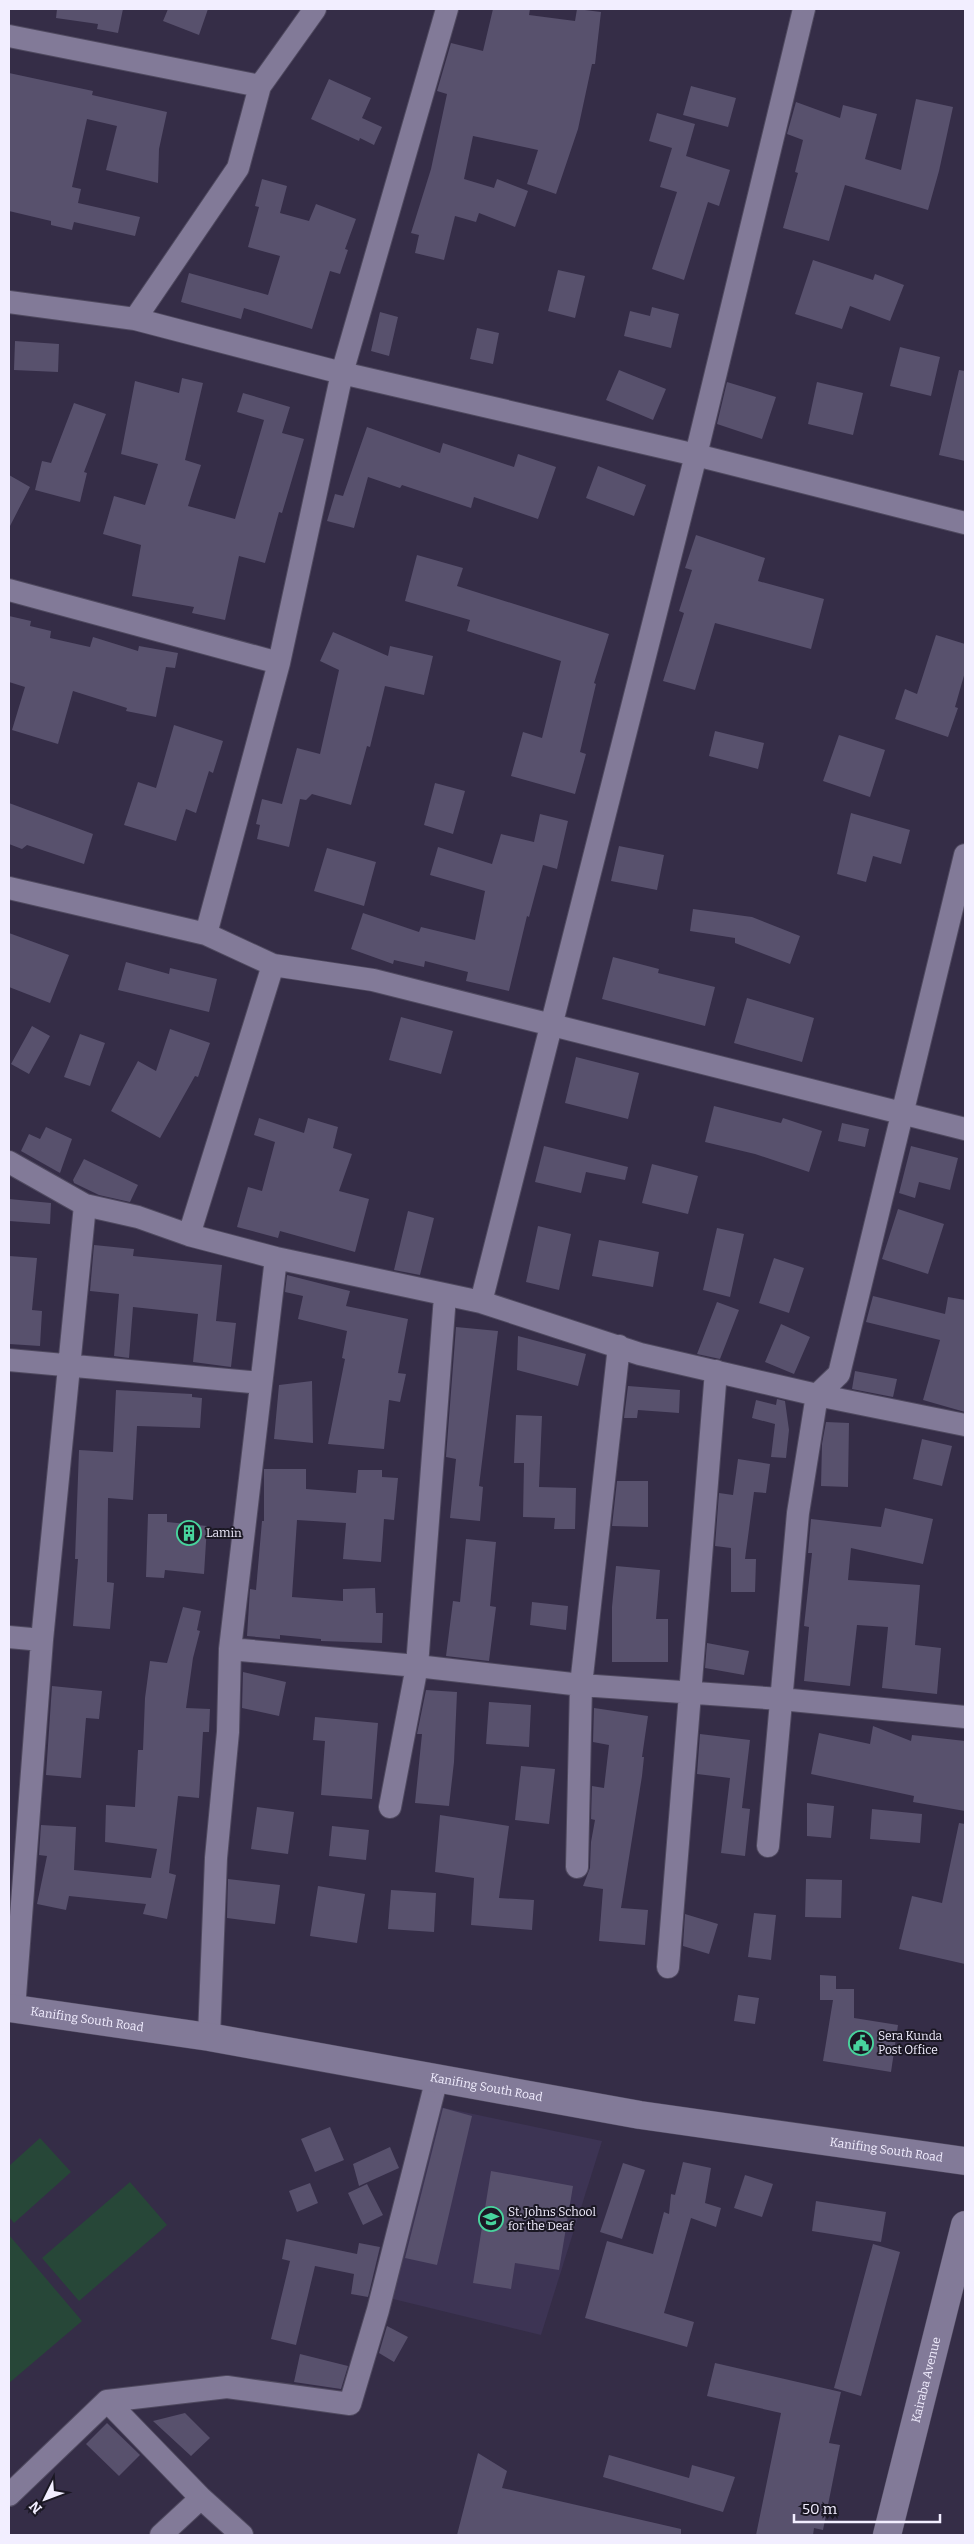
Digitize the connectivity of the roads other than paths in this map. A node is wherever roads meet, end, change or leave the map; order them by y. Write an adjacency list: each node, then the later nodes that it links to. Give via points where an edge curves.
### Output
1 (315, 9): 5 (street)
2 (447, 9): 8 (street)
3 (804, 9): 9 (street)
4 (9, 36): 5 (street)
5 (260, 86): 7 (street, via 238,168)
6 (9, 302): 7 (street)
7 (135, 319): 8 (street)
8 (342, 372): 9 (street); 12 (street)
9 (696, 455): 10 (street); 17 (street)
10 (965, 524)
11 (9, 590): 12 (street)
12 (279, 663): 15 (street)
13 (965, 855): 18 (street)
14 (9, 888): 15 (street)
15 (206, 934): 16 (street)
16 (273, 965): 17 (street, via 373,980); 22 (street)
17 (550, 1023): 18 (street); 25 (street)
18 (903, 1115): 19 (street); 31 (street, via 839,1374)
19 (965, 1129)
20 (9, 1162): 21 (street)
21 (85, 1205): 22 (street, via 138,1217); 28 (street)
22 (189, 1235): 23 (street)
23 (276, 1258): 24 (street); 30 (street)
24 (445, 1296): 25 (street); 36 (street)
25 (481, 1302): 26 (street)
26 (619, 1346): 29 (street); 37 (street)
27 (9, 1360): 28 (street)
28 (70, 1366): 30 (street); 34 (street)
29 (716, 1372): 31 (street); 38 (street)
30 (261, 1383): 35 (street)
31 (817, 1395): 32 (street); 39 (street, via 798,1513)
32 (965, 1425)
33 (9, 1637): 34 (street)
34 (42, 1640): 45 (street)
35 (230, 1650): 36 (street); 46 (street, via 228,1732 216,1858)
36 (417, 1666): 37 (street); 41 (street)
37 (581, 1686): 38 (street); 43 (street)
38 (690, 1694): 39 (street); 44 (street)
39 (781, 1699): 40 (street); 42 (street)
40 (965, 1717)
41 (390, 1807)
42 (768, 1846)
43 (577, 1867)
44 (668, 1967)
45 (12, 2008): 46 (street, Kanifing South Road)
46 (209, 2037): 47 (street, Kanifing South Road)
47 (437, 2078): 48 (street, Kanifing South Road, via 640,2115); 51 (street, via 378,2310 350,2404 227,2387)
48 (965, 2161)
49 (965, 2224): 50 (street, Kairaba Avenue)
50 (961, 2258): 56 (street, Kairaba Avenue)
51 (107, 2401): 52 (street); 53 (street)
52 (9, 2495)
53 (201, 2498): 54 (street); 55 (street)
54 (161, 2535)
55 (242, 2535)
56 (887, 2535)

